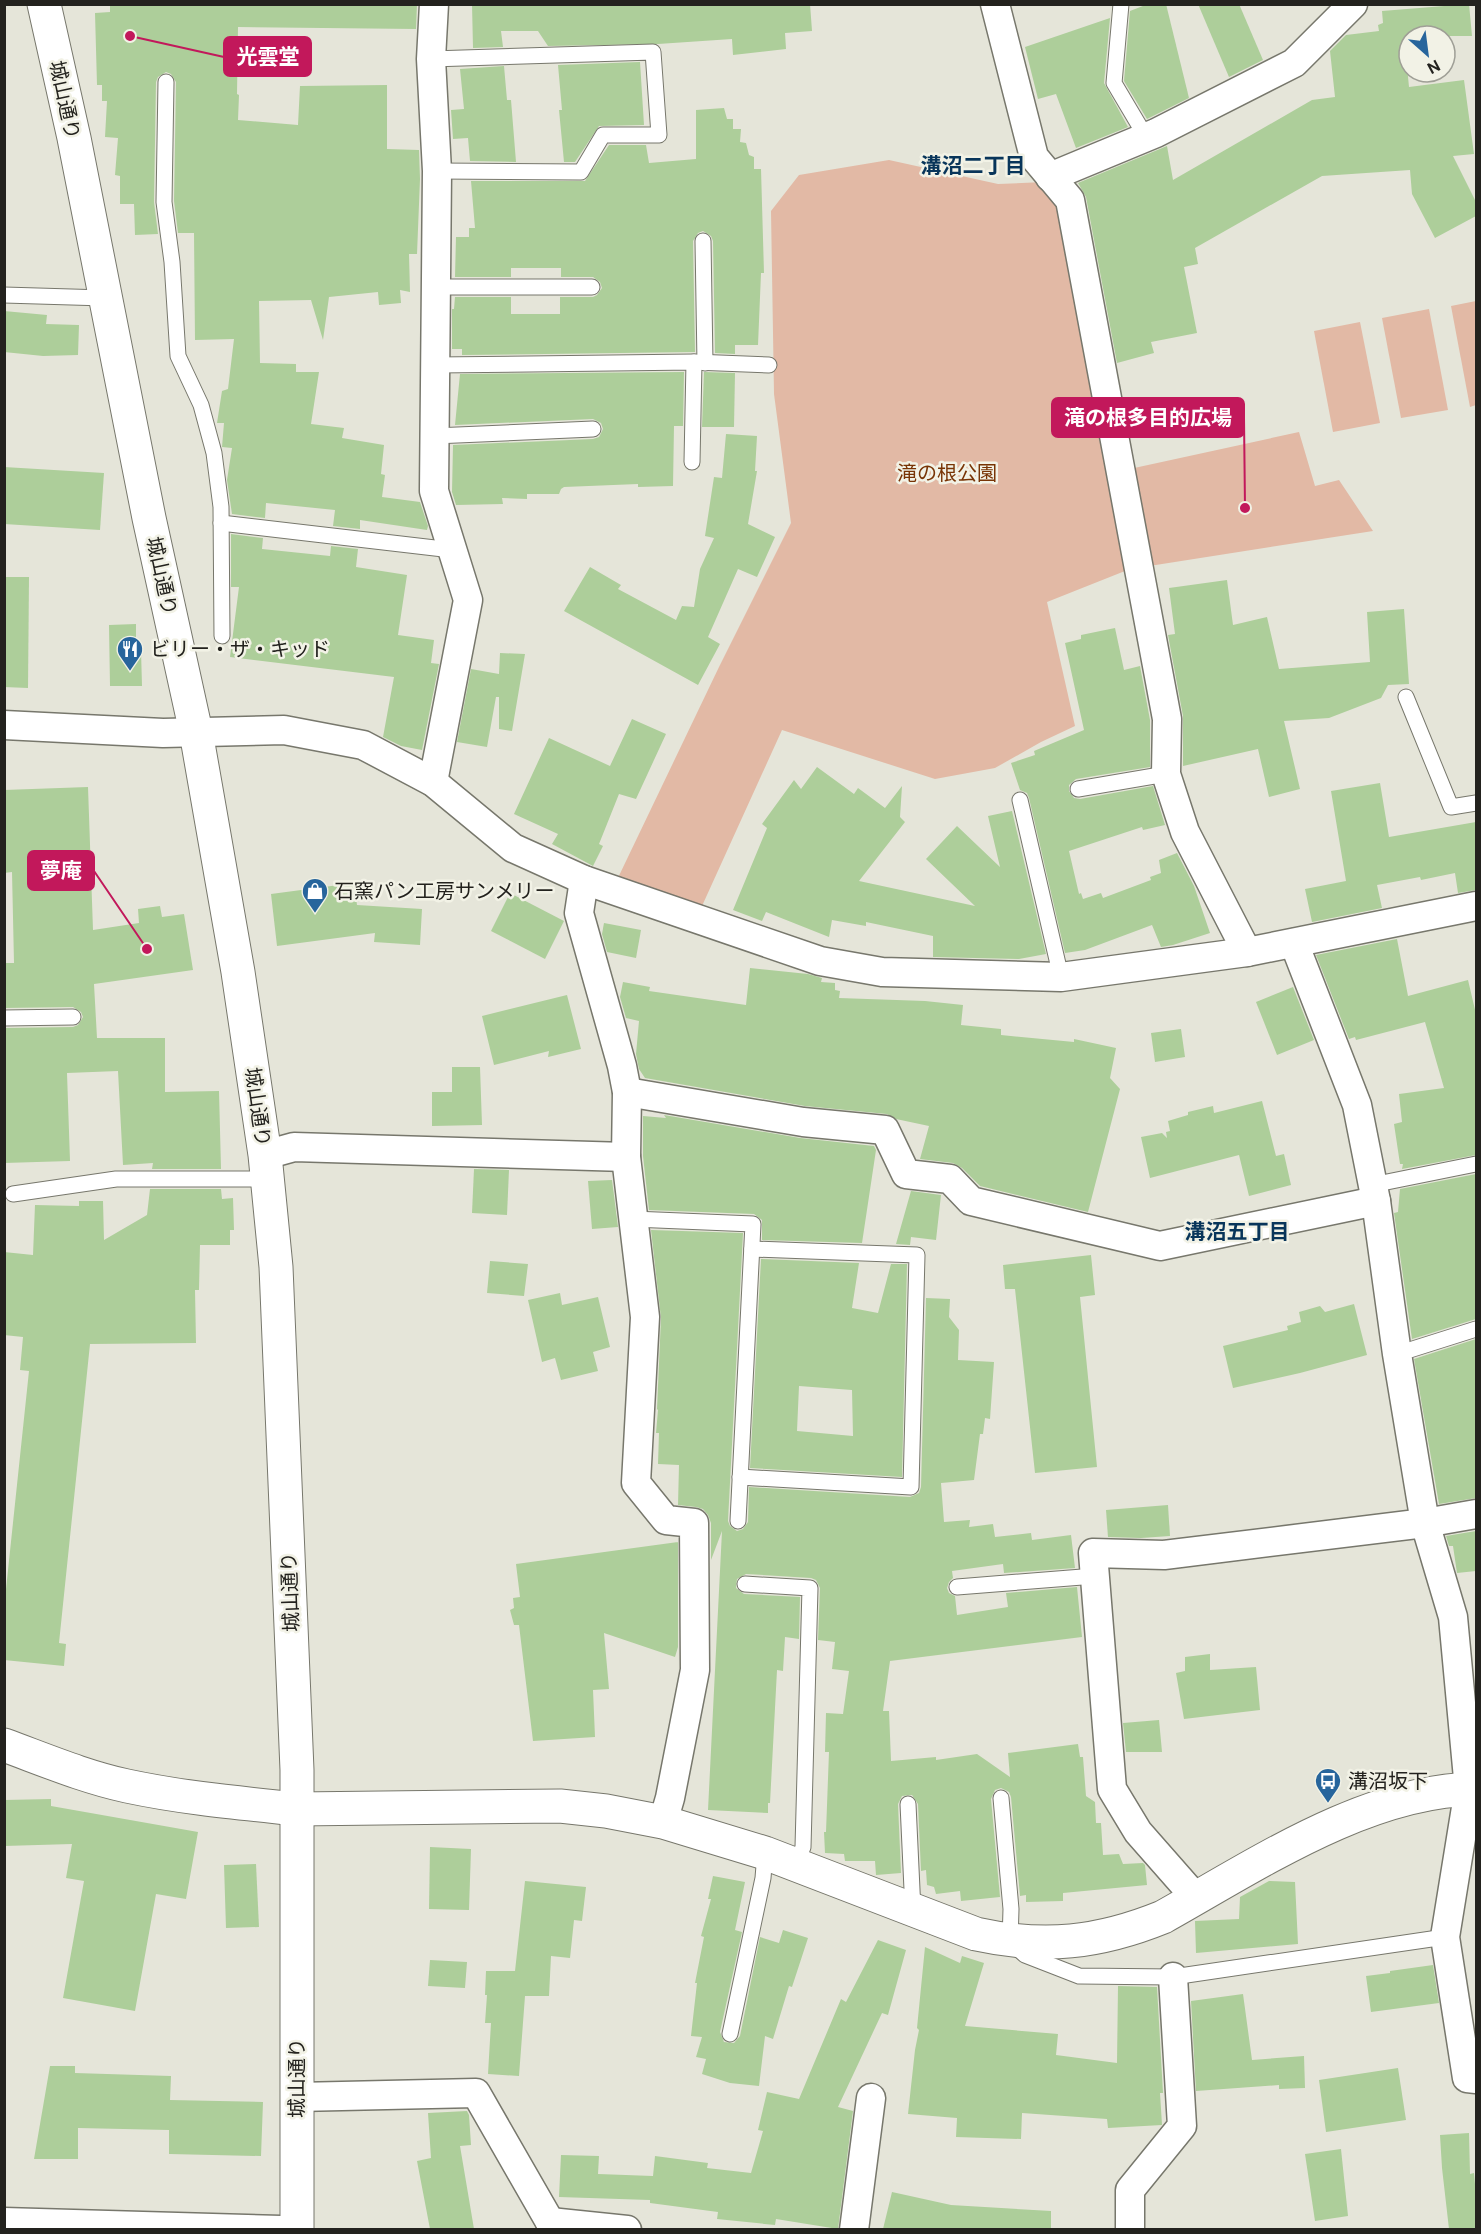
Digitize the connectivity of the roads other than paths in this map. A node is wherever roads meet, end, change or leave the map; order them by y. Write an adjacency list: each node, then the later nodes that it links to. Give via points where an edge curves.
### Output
1 (45, 4): 15 (street, 城山通り)
2 (434, 4): 6 (street)
3 (995, 4): 10 (street, via 1034,157)
4 (1121, 4): 8 (lane, via 1114,83)
5 (1353, 4): 8 (street, via 1294,63)
6 (431, 59): 9 (street); 9 (lane, via 653,52 659,135 603,135 581,172)
7 (166, 82): 22 (lane, via 164,202 178,356 201,405 214,453)
8 (1146, 137): 10 (street)
9 (437, 171): 12 (street)
10 (1050, 177): 28 (street, via 1070,200 1167,719)
11 (703, 241): 16 (lane)
12 (436, 287): 13 (lane); 18 (street)
13 (592, 287)
14 (4, 296): 15 (lane)
15 (105, 297): 27 (street, 城山通り)
16 (699, 363): 17 (lane); 18 (lane); 21 (lane)
17 (769, 364)
18 (435, 365): 20 (street)
19 (593, 429): 20 (lane)
20 (434, 436): 23 (street, via 434,490)
21 (692, 462)
22 (221, 524): 23 (lane); 24 (lane)
23 (452, 550): 29 (street, via 468,600)
24 (222, 636)
25 (1406, 696): 32 (lane, via 1451,807)
26 (4, 725): 27 (street)
27 (196, 732): 29 (street, via 284,730 363,745); 43 (street, 城山通り, via 238,972)
28 (1166, 774): 30 (lane); 36 (street, via 1185,832)
29 (433, 782): 33 (street, via 513,848)
30 (1078, 789)
31 (1020, 800): 37 (lane)
32 (1476, 803)
33 (584, 880): 37 (street, via 820,961 882,972); 40 (street, via 579,913)
34 (1476, 906): 35 (street)
35 (1294, 943): 36 (street); 44 (street, via 1357,1105)
36 (1247, 952): 37 (street)
37 (1062, 977)
38 (73, 1017): 39 (lane)
39 (4, 1018)
40 (627, 1092): 41 (street); 44 (street, via 803,1122 885,1130 906,1174 950,1179 971,1201 1160,1246)
41 (626, 1157): 43 (street, via 294,1147); 46 (street)
42 (1476, 1164): 44 (lane)
43 (266, 1167): 45 (lane, via 116,1179); 62 (street, 城山通り, via 276,1279)
44 (1374, 1193): 49 (street)
45 (13, 1194)
46 (633, 1219): 47 (lane, via 753,1224); 63 (street, via 645,1317 636,1484 666,1520 694,1522 695,1670)
47 (752, 1250): 50 (lane); 50 (lane, via 917,1255 911,1487)
48 (1476, 1329): 49 (lane)
49 (1397, 1354): 53 (street)
50 (740, 1477): 52 (lane)
51 (1476, 1514): 53 (street)
52 (738, 1521)
53 (1425, 1523): 54 (street, via 1164,1555 1093,1553); 57 (street)
54 (1095, 1576): 56 (lane); 66 (street, via 1112,1789 1138,1832)
55 (745, 1584): 65 (lane, via 810,1588 803,1847)
56 (957, 1587)
57 (1465, 1617): 59 (street)
58 (4, 1745): 62 (street, via 68,1770 126,1786)
59 (1473, 1789): 66 (street, via 1414,1798 1320,1830); 68 (street)
60 (1001, 1798): 69 (lane, via 1011,1909)
61 (908, 1804): 67 (lane)
62 (297, 1809): 63 (street, via 560,1806); 73 (street, 城山通り)
63 (663, 1822): 64 (street)
64 (765, 1853): 65 (street); 71 (lane)
65 (796, 1866): 67 (street)
66 (1196, 1898): 69 (street, via 1163,1917 1106,1936 1053,1943)
67 (913, 1911): 69 (street)
68 (1445, 1937): 70 (lane); 72 (street, via 1467,2078)
69 (1010, 1942): 70 (lane, via 1025,1955 1079,1976)
70 (1173, 1977): 81 (street, via 1182,2126 1130,2190)
71 (730, 2034)
72 (1476, 2079)
73 (297, 2097): 76 (street, via 476,2093); 78 (street, 城山通り)
74 (871, 2098): 80 (street)
75 (4, 2222): 77 (street)
76 (551, 2226): 79 (street)
77 (281, 2229)
78 (297, 2229)
79 (627, 2229)
80 (854, 2229)
81 (1130, 2229)

